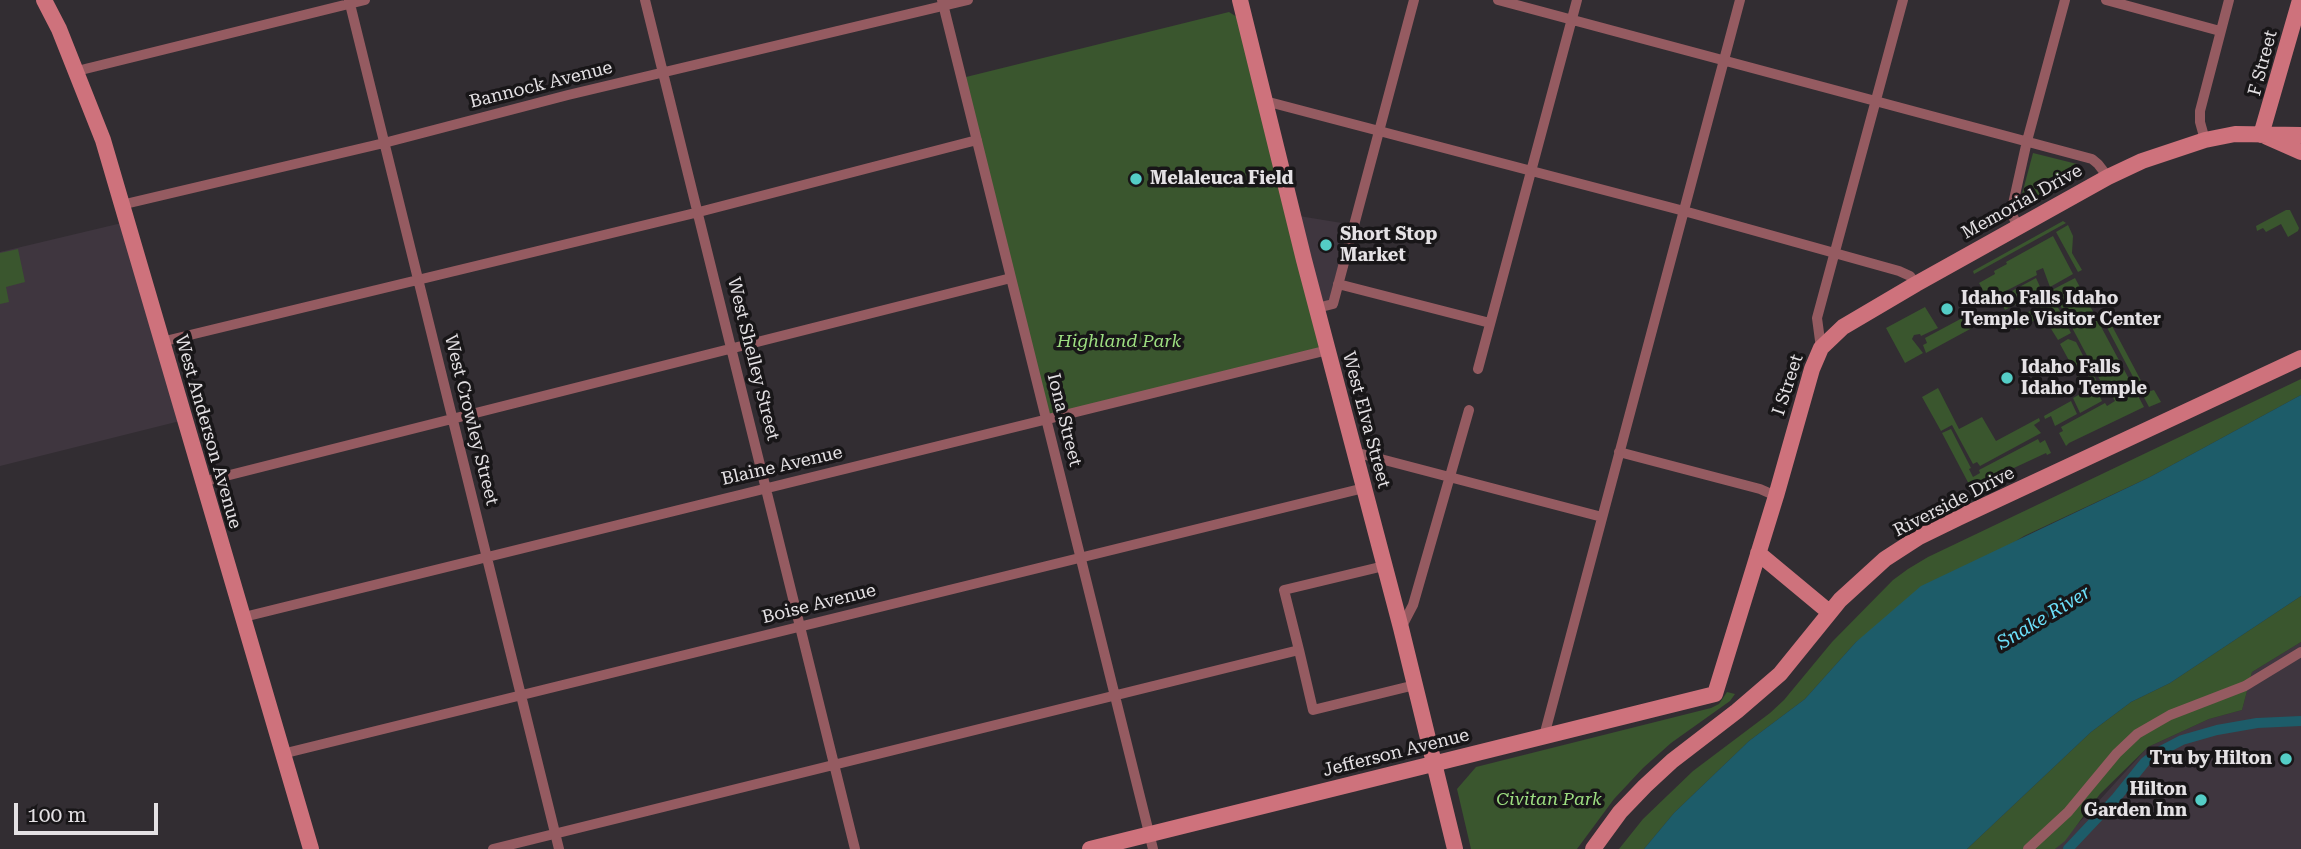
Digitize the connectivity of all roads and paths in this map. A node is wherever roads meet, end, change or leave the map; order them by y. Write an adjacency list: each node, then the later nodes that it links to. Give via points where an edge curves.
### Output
1 (44, 0): 22 (street, West Anderson Avenue)
2 (365, 0): 16 (street)
3 (645, 0): 23 (street, West Shelley Street)
4 (968, 0): 17 (street, Bannock Avenue)
5 (1240, 0): 19 (street, West Elva Street)
6 (1251, 0): 19 (street)
7 (1414, 0): 26 (street)
8 (1497, 0): 18 (street)
9 (1577, 0): 18 (street)
10 (1740, 0): 21 (street)
11 (1903, 0): 25 (street, I Street)
12 (2065, 0): 31 (street)
13 (2106, 0): 20 (street)
14 (2229, 0): 20 (street)
15 (2300, 0): 27 (street, F Street)
16 (350, 2): 22 (street); 32 (street, West Crowley Street)
17 (943, 3): 23 (street, Bannock Avenue); 29 (street, Iona Street)
18 (1572, 20): 21 (street); 34 (street)
19 (1245, 22): 24 (street, West Elva Street)
20 (2220, 31): 30 (street, via 2200,111)
21 (1724, 61): 25 (street); 37 (street)
22 (77, 71): 36 (street, West Anderson Avenue)
23 (664, 74): 32 (street, Bannock Avenue); 38 (street, West Shelley Street)
24 (1265, 101): 26 (street); 45 (street, West Elva Street)
25 (1876, 101): 31 (street); 40 (street, I Street)
26 (1379, 131): 34 (street); 43 (street)
27 (2261, 135): 28 (street, Memorial Drive); 30 (street, Memorial Drive); 33 (street, Memorial Drive)
28 (2301, 135)
29 (977, 140): 38 (street); 41 (street, Iona Street)
30 (2205, 140): 35 (street, Memorial Drive)
31 (2027, 141): 35 (street, via 2092,159); 39 (street, via 2011,213)
32 (384, 143): 36 (street, Bannock Avenue); 42 (street, West Crowley Street)
33 (2301, 152)
34 (1532, 173): 37 (street); 46 (street)
35 (2108, 177): 39 (street, Memorial Drive)
36 (121, 205): 47 (street, West Anderson Avenue)
37 (1684, 211): 40 (street); 57 (street)
38 (699, 212): 42 (street); 49 (street, West Shelley Street)
39 (2018, 226): 44 (street, Memorial Drive)
40 (1835, 253): 44 (street, via 1899,271); 48 (street, I Street, via 1817,318)
41 (1011, 278): 49 (street); 55 (street, Iona Street)
42 (418, 282): 47 (street); 54 (street, West Crowley Street)
43 (1338, 284): 45 (street, via 1333,304); 46 (street)
44 (1916, 284): 48 (street, Memorial Drive, via 1843,327)
45 (1317, 308): 50 (street, West Elva Street)
46 (1490, 323): 52 (street)
47 (162, 342): 59 (street, West Anderson Avenue)
48 (1821, 348): 62 (street, I Street)
49 (732, 350): 54 (street); 60 (street, West Shelley Street)
50 (1328, 350): 55 (street, Blaine Avenue); 56 (street, West Elva Street)
51 (2301, 358): 68 (street, Riverside Drive, via 1919,537 1885,559)
52 (1478, 369)
53 (1469, 410): 58 (street)
54 (453, 419): 59 (street); 65 (street, West Crowley Street)
55 (1046, 420): 60 (street, Blaine Avenue); 66 (street, Iona Street)
56 (1354, 452): 58 (street); 61 (street, West Elva Street)
57 (1619, 452): 62 (street); 63 (street)
58 (1451, 476): 63 (street); 71 (street, via 1413,605)
59 (202, 482): 69 (street, West Anderson Avenue)
60 (767, 488): 65 (street, Blaine Avenue); 70 (street, West Shelley Street)
61 (1364, 488): 66 (street, Boise Avenue); 67 (street, West Elva Street)
62 (1776, 496): 64 (street, I Street)
63 (1602, 517): 78 (street)
64 (1758, 553): 68 (street); 76 (street, I Street, via 1719,686)
65 (486, 558): 69 (street, Blaine Avenue); 77 (street, West Crowley Street)
66 (1080, 558): 70 (street, Boise Avenue); 75 (street, Iona Street)
67 (1384, 566): 71 (street, West Elva Street); 72 (street, via 1284,590)
68 (1829, 612): 90 (street, Riverside Drive, via 1780,674 1645,786)
69 (244, 617): 79 (street, West Anderson Avenue)
70 (801, 626): 77 (street, Boise Avenue); 80 (street, West Shelley Street)
71 (1401, 628): 74 (street, West Elva Street)
72 (1298, 650): 74 (street, via 1313,710); 75 (street)
73 (2301, 652): 91 (street, via 2245,686 2171,715 2137,734 2068,812)
74 (1415, 685): 81 (street, West Elva Street)
75 (1114, 695): 80 (street); 83 (street, Iona Street)
76 (1712, 695): 78 (street, Jefferson Avenue)
77 (521, 696): 79 (street, Boise Avenue); 82 (street, West Crowley Street)
78 (1544, 736): 81 (street, Jefferson Avenue)
79 (282, 754): 84 (street, West Anderson Avenue)
80 (834, 765): 82 (street); 87 (street, West Shelley Street)
81 (1435, 765): 83 (street, Jefferson Avenue); 89 (street, West Elva Street)
82 (555, 834): 85 (street); 86 (street, West Crowley Street)
83 (1151, 842): 88 (street, Jefferson Avenue)
84 (311, 849)
85 (493, 849)
86 (559, 849)
87 (855, 849)
88 (1090, 849)
89 (1455, 849)
90 (1593, 849)
91 (2028, 849)

